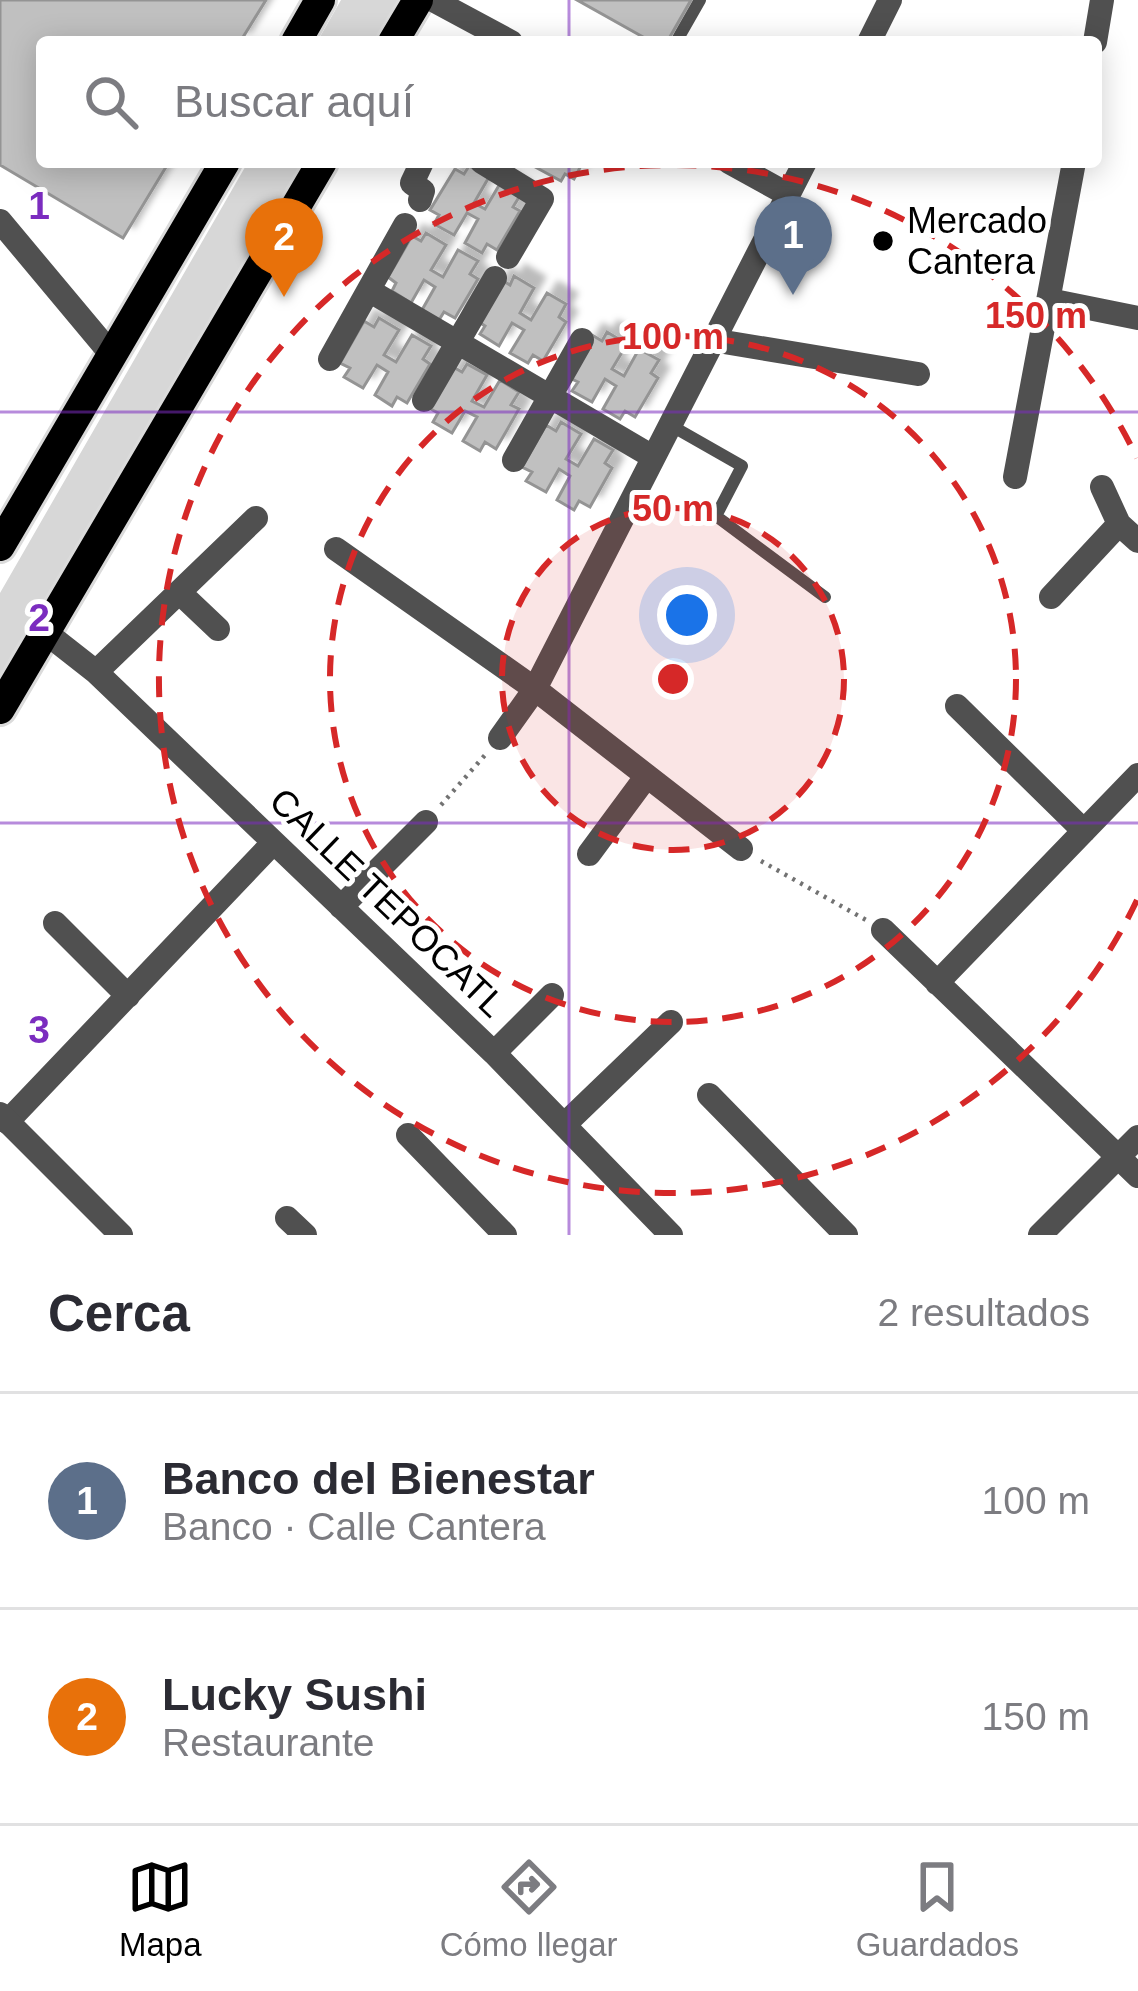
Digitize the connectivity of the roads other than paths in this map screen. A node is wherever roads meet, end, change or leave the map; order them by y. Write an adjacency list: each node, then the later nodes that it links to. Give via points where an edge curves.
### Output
1 (320, 0): 7 (main road)
2 (418, 0): 8 (main road)
3 (434, 0): 9 (street)
4 (700, 0): 10 (lane)
5 (890, 0): 11 (street)
6 (1102, 0): 12 (street)
7 (299, 36)
8 (397, 36)
9 (500, 36)
10 (679, 36)
11 (872, 36)
12 (1096, 36)
13 (222, 168): 30 (main road)
14 (318, 168): 51 (main road)
15 (419, 168): 21 (street, via 412,181 423,191)
16 (494, 168): 29 (street, via 542,200)
17 (740, 168): 20 (street)
18 (802, 168): 20 (street)
19 (1072, 168): 25 (street)
20 (788, 194): 28 (street)
21 (420, 200)
22 (0, 221): 30 (street)
23 (405, 225): 24 (street)
24 (370, 291): 29 (street); 31 (street)
25 (1049, 300): 26 (street); 38 (street)
26 (1138, 318)
27 (582, 340): 33 (street)
28 (712, 340): 32 (street); 35 (street)
29 (458, 343): 33 (street); 34 (street)
30 (112, 356): 39 (main road)
31 (330, 358)
32 (917, 374)
33 (550, 398): 36 (street); 37 (street)
34 (424, 400)
35 (669, 425): 36 (street); 48 (lane, via 742,466 716,517)
36 (653, 458): 53 (street)
37 (514, 460)
38 (1015, 477)
39 (36, 485): 41 (street); 45 (main road)
40 (1102, 487): 43 (street)
41 (0, 514)
42 (256, 518): 47 (street)
43 (1119, 524): 44 (street); 49 (street)
44 (1138, 542)
45 (0, 546)
46 (337, 549): 53 (street)
47 (180, 593): 50 (street); 52 (street)
48 (825, 596)
49 (1052, 597)
50 (218, 628)
51 (45, 632): 52 (street, CALLE TEPOCATL); 55 (main road)
52 (96, 672): 61 (street, CALLE TEPOCATL)
53 (535, 689): 56 (street); 58 (street)
54 (958, 706): 60 (street)
55 (0, 709)
56 (500, 738)
57 (1138, 776): 60 (street)
58 (646, 777): 62 (street); 63 (street)
59 (426, 822): 64 (street)
60 (1084, 831): 67 (street)
61 (273, 843): 64 (street, CALLE TEPOCATL); 69 (street)
62 (741, 849)
63 (589, 854)
64 (340, 907): 71 (street, CALLE TEPOCATL)
65 (55, 923): 69 (street)
66 (883, 929): 67 (street)
67 (937, 983): 77 (street)
68 (552, 995): 71 (street)
69 (128, 996): 73 (street)
70 (671, 1022): 74 (street)
71 (494, 1053): 74 (street, CALLE TEPOCATL)
72 (709, 1095): 82 (street)
73 (4, 1118): 79 (street)
74 (564, 1125): 81 (street, CALLE TEPOCATL)
75 (407, 1135): 80 (street)
76 (1138, 1137): 77 (street)
77 (1118, 1157): 78 (street); 83 (street)
78 (1138, 1176)
79 (121, 1235)
80 (505, 1235)
81 (671, 1235)
82 (846, 1235)
83 (1040, 1235)

